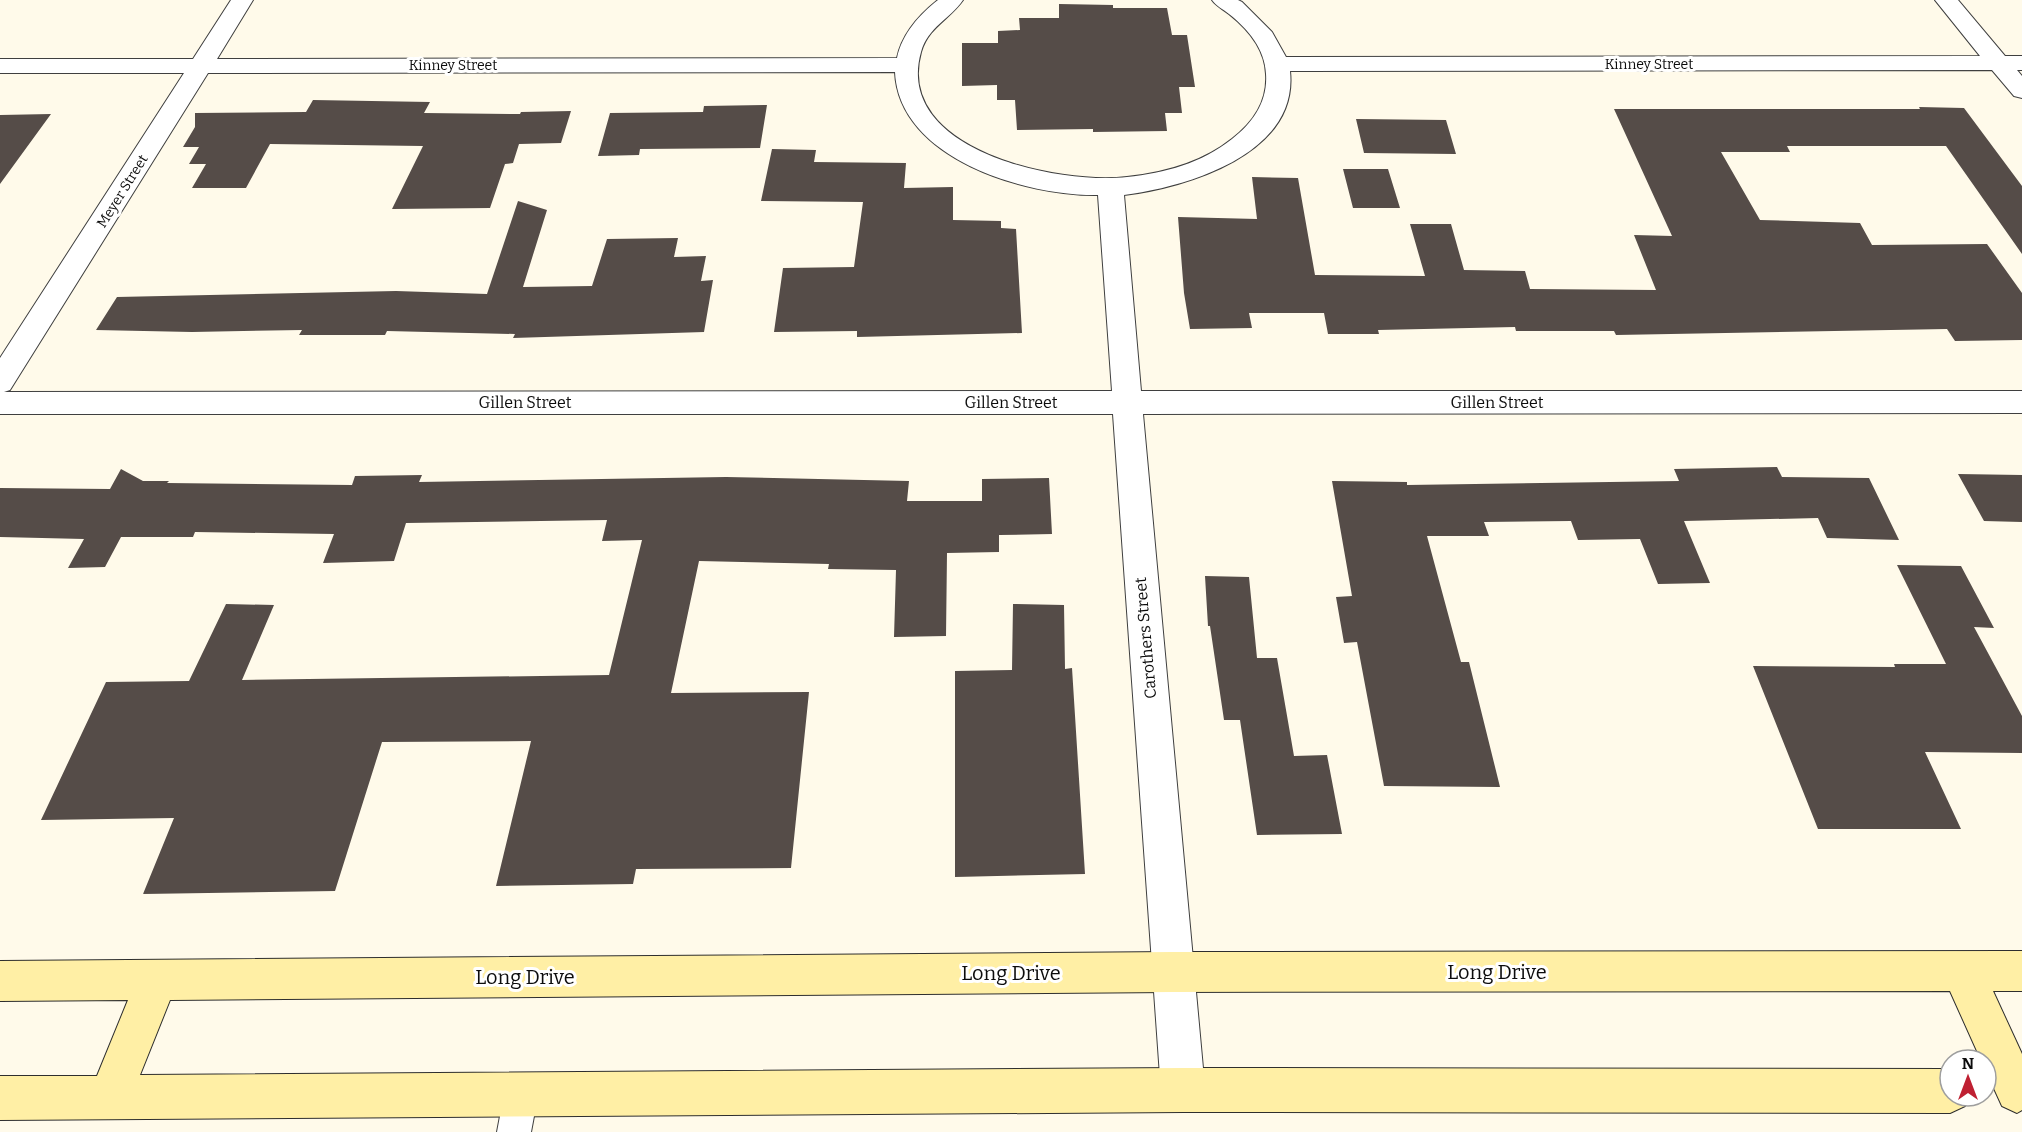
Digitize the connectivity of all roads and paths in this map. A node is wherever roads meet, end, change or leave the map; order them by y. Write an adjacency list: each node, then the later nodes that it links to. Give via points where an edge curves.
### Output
1 (242, 0): 9 (street, Meyer Street)
2 (952, 0): 7 (street, via 921,28)
3 (1223, 0): 6 (street, via 1260,31)
4 (1946, 0): 5 (street)
5 (2011, 63): 6 (street, Kinney Street); 10 (street)
6 (1277, 64): 11 (street, via 1276,98 1257,131 1241,146 1221,159 1170,178)
7 (906, 65): 9 (street, Kinney Street); 11 (street, via 907,83 923,119 960,151 985,164 1044,182)
8 (0, 66): 9 (street, Kinney Street)
9 (202, 66): 12 (street, Meyer Street)
10 (2022, 91)
11 (1110, 186): 13 (street, Carothers Street)
12 (0, 382)
13 (1126, 402): 14 (street, Gillen Street); 15 (street, Gillen Street); 18 (street, Carothers Street)
14 (2022, 402)
15 (0, 403)
16 (1962, 971): 17 (main road, Long Drive); 18 (main road, Long Drive); 23 (main road)
17 (2022, 971)
18 (1172, 972): 19 (main road, Long Drive); 21 (street, Carothers Street)
19 (157, 980): 20 (main road, Long Drive); 25 (main road)
20 (0, 981)
21 (1183, 1090): 22 (main road); 26 (main road)
22 (1938, 1091)
23 (2008, 1091)
24 (0, 1098): 25 (main road)
25 (110, 1098): 26 (main road)
26 (518, 1113)

